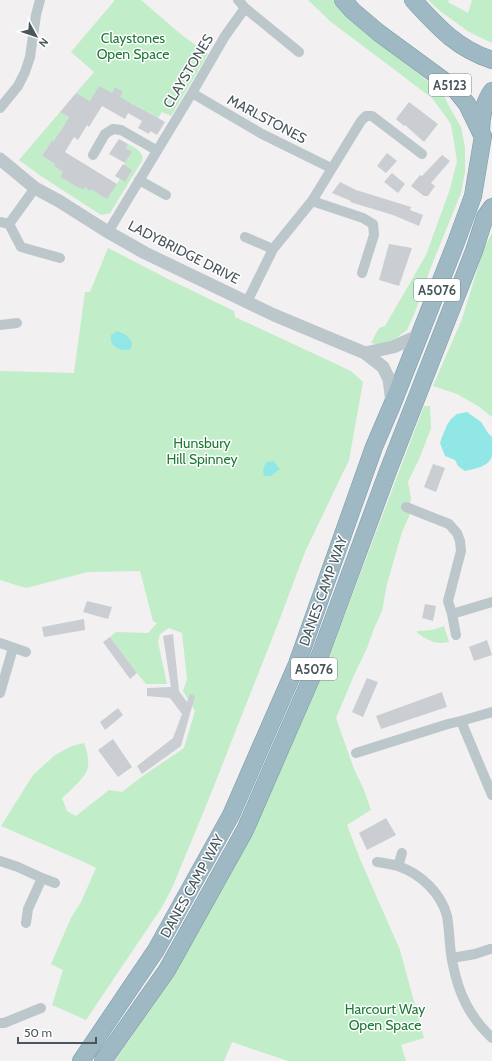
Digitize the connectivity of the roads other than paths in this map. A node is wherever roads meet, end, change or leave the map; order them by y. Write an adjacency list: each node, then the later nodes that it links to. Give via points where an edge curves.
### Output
1 (40, 0): 10 (street, via 25,72 18,86)
2 (238, 0): 5 (street)
3 (343, 0): 11 (highway, A5123, via 379,33 454,88 467,104)
4 (413, 0): 7 (highway, via 457,43)
5 (245, 8): 6 (street); 9 (street, CLAYSTONES, via 225,36)
6 (299, 52)
7 (492, 60)
8 (492, 91): 11 (highway, DANES CAMP WAY, via 488,96 481,122)
9 (192, 93): 12 (street, CLAYSTONES); 16 (street, MARLSTONES, via 262,134)
10 (0, 108)
11 (485, 139): 33 (highway, DANES CAMP WAY / A5076, via 473,196)
12 (156, 150): 14 (street, via 120,130 113,129 105,134); 17 (street, CLAYSTONES)
13 (422, 154): 16 (street, via 372,116 366,116)
14 (93, 155)
15 (0, 159): 18 (street, LADYBRIDGE DRIVE)
16 (331, 168): 20 (street)
17 (139, 180): 19 (street); 24 (street, CLAYSTONES)
18 (35, 188): 23 (street); 24 (street, LADYBRIDGE DRIVE)
19 (166, 195)
20 (312, 201): 27 (street); 29 (street, via 363,218 373,224 374,235)
21 (492, 207): 25 (highway, DANES CAMP WAY / A5076, via 485,216)
22 (492, 218): 25 (highway, A5076)
23 (5, 223): 28 (street, via 21,247)
24 (108, 232): 30 (street, LADYBRIDGE DRIVE)
25 (480, 233): 61 (highway, DANES CAMP WAY / A5076, via 313,674 246,830 167,970)
26 (245, 237): 27 (street)
27 (273, 249): 30 (street)
28 (60, 258)
29 (362, 273)
30 (246, 302): 34 (street, LADYBRIDGE DRIVE)
31 (17, 323): 32 (street)
32 (0, 325)
33 (420, 335): 34 (street, via 393,347); 35 (highway, DANES CAMP WAY / A5076)
34 (365, 353): 35 (street, LADYBRIDGE DRIVE, via 383,367 389,380)
35 (392, 405): 60 (highway, DANES CAMP WAY / A5076, via 374,447 297,664 231,815 156,950)
36 (406, 507): 38 (street, via 449,524 457,532 461,551 448,601)
37 (492, 602): 38 (street)
38 (452, 614): 39 (street)
39 (456, 635)
40 (0, 643): 41 (street)
41 (13, 648): 42 (street); 43 (street)
42 (26, 652)
43 (0, 693)
44 (492, 712): 45 (street)
45 (461, 721): 46 (street); 47 (street)
46 (356, 754)
47 (492, 795)
48 (402, 853): 51 (street)
49 (0, 861): 52 (street)
50 (377, 862): 51 (street)
51 (398, 866): 56 (street, via 422,880 440,898 447,918)
52 (42, 878): 53 (street); 54 (street, via 28,909)
53 (55, 883)
54 (26, 923)
55 (492, 949): 56 (street)
56 (452, 958): 59 (street, via 464,1001 476,1021)
57 (41, 1008): 58 (street)
58 (0, 1023)
59 (492, 1038)
60 (81, 1061)
61 (103, 1061)

